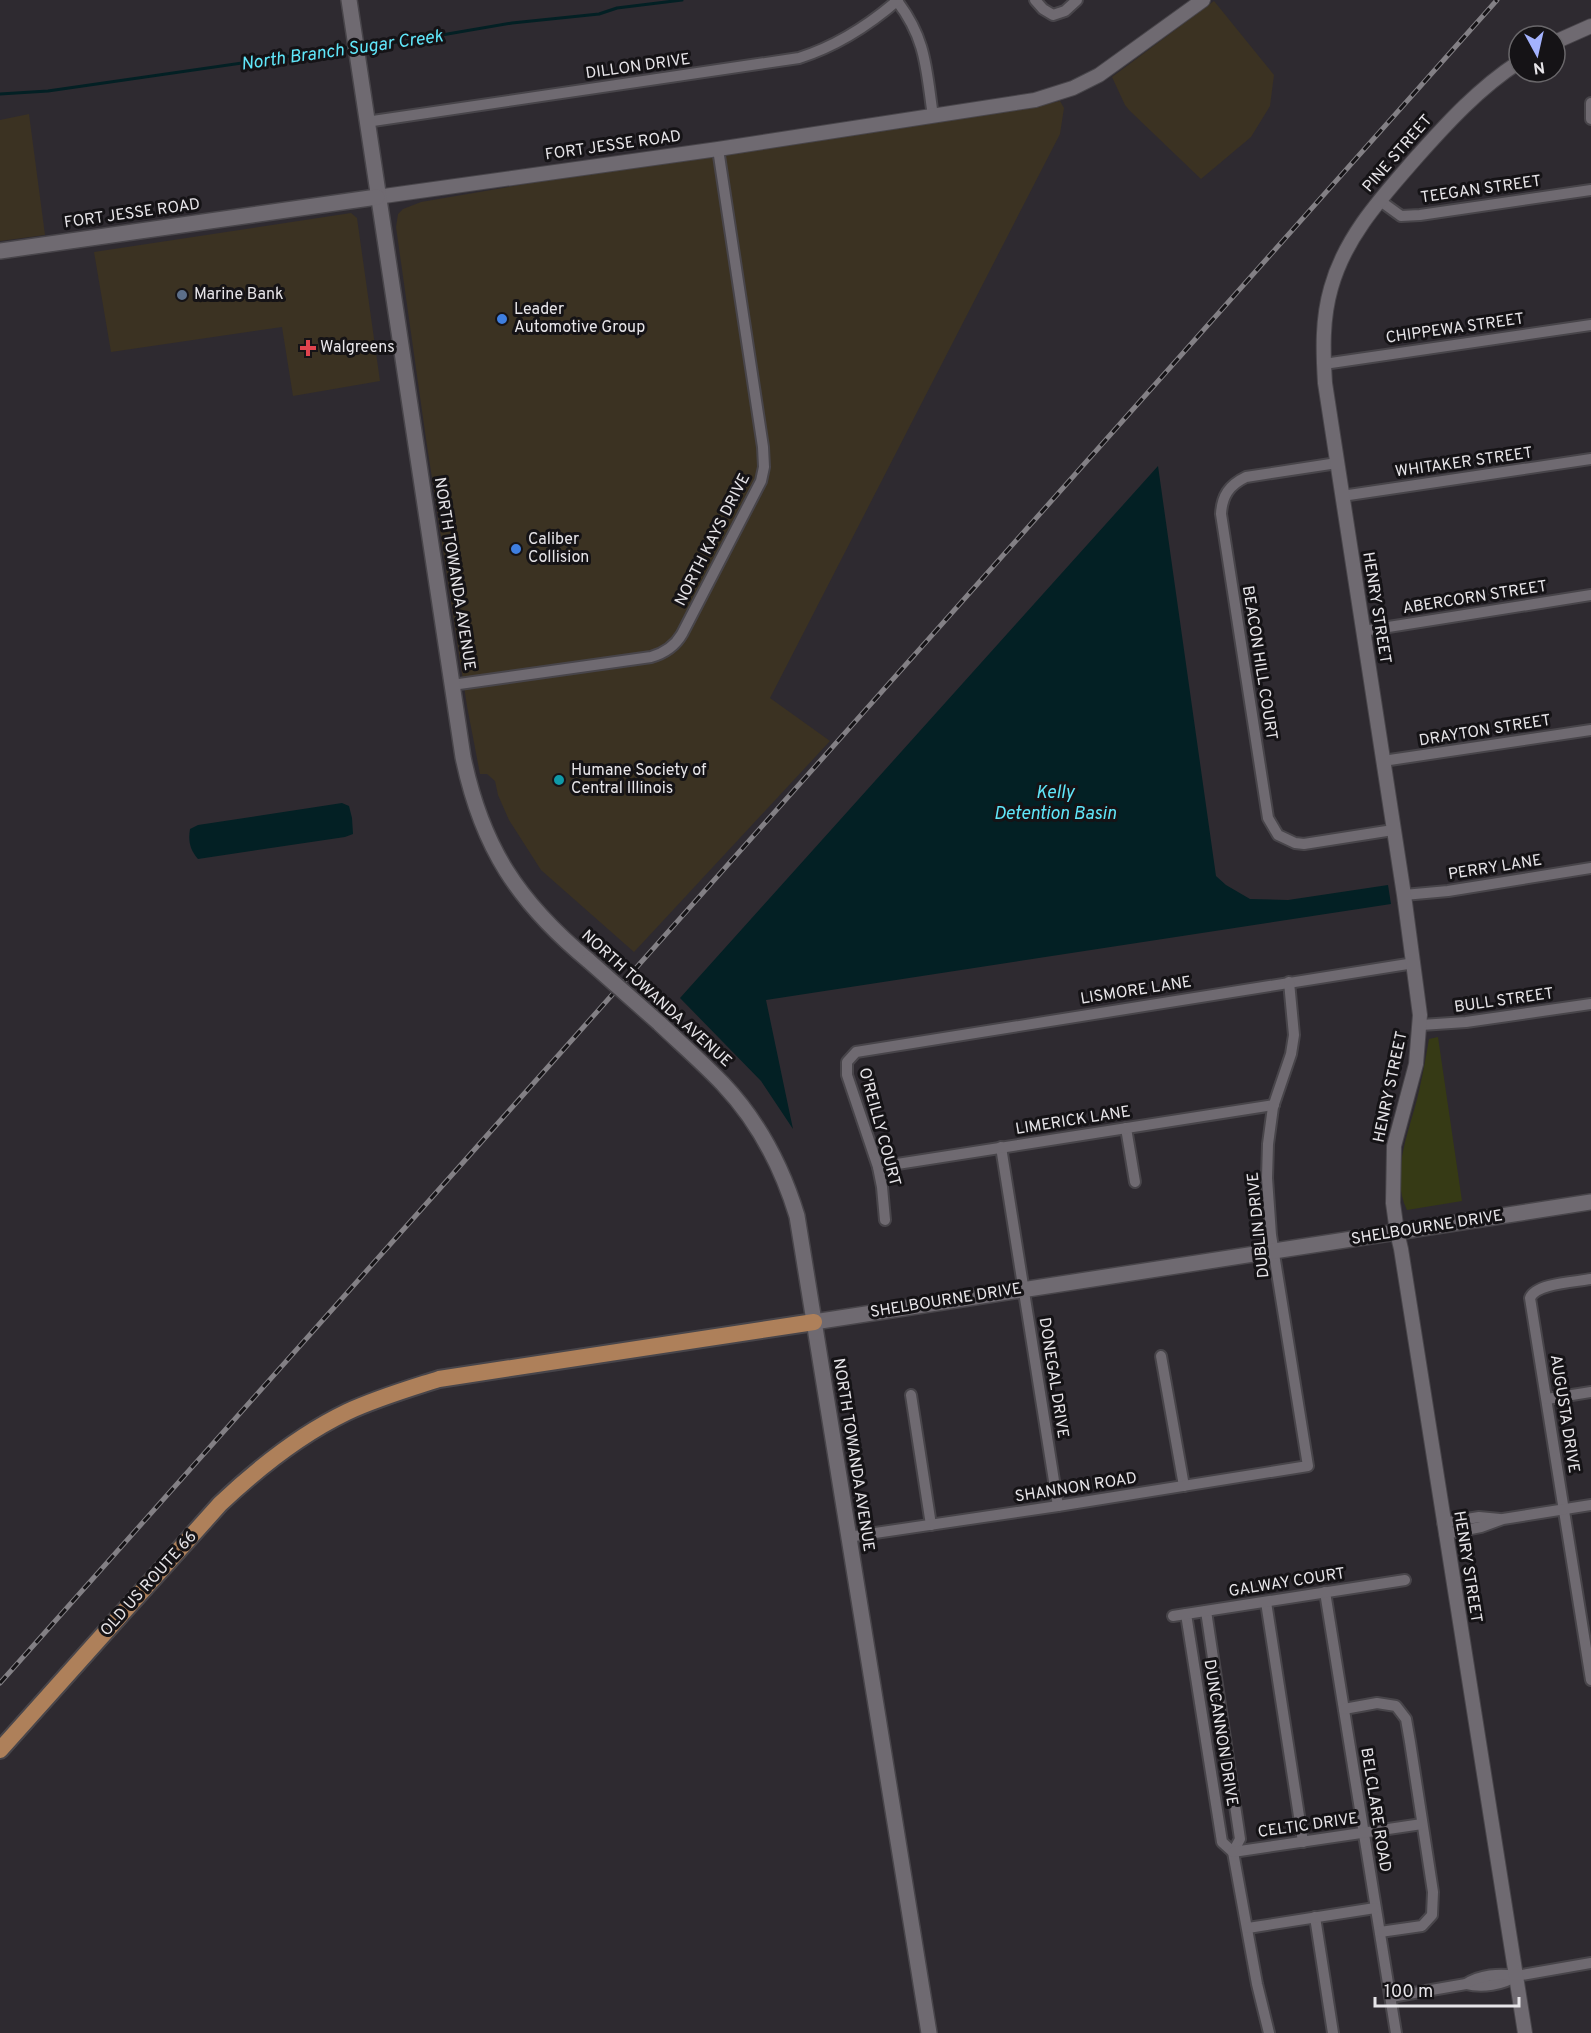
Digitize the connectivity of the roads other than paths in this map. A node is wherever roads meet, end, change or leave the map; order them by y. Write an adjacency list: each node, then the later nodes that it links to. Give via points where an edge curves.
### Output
1 (349, 0): 12 (main road, NORTH TOWANDA AVENUE)
2 (1035, 0): 3 (street, via 1052,14 1065,11)
3 (1077, 0)
4 (1203, 0): 10 (street, FORT JESSE ROAD, via 1099,75 1073,88 1035,100)
5 (897, 1): 10 (street, via 923,48); 12 (street, DILLON DRIVE, via 843,41 799,58)
6 (1591, 26): 7 (street)
7 (1567, 37)
8 (1507, 70): 16 (street, PINE STREET, via 1461,109)
9 (1591, 103): 11 (street)
10 (933, 116): 13 (street, FORT JESSE ROAD)
11 (1591, 119)
12 (366, 122): 15 (main road, NORTH TOWANDA AVENUE)
13 (718, 149): 15 (street, FORT JESSE ROAD); 26 (street, NORTH KAYS DRIVE, via 763,447 760,481 674,646 651,657)
14 (1591, 190): 16 (street, TEEGAN STREET, via 1401,216)
15 (377, 196): 17 (main road, FORT JESSE ROAD); 26 (main road, NORTH TOWANDA AVENUE)
16 (1379, 200): 18 (street, PINE STREET, via 1348,246)
17 (0, 250)
18 (1330, 289): 20 (street, HENRY STREET, via 1324,319)
19 (1591, 325): 20 (street, CHIPPEWA STREET)
20 (1324, 364): 22 (street, HENRY STREET)
21 (1591, 459): 23 (street, WHITAKER STREET)
22 (1337, 463): 23 (street, HENRY STREET); 29 (street, BEACON HILL COURT, via 1246,477 1229,488 1221,514 1228,561 1272,827 1286,840 1304,844)
23 (1342, 496): 25 (street, HENRY STREET)
24 (1591, 595): 25 (street, ABERCORN STREET)
25 (1363, 632): 28 (street, HENRY STREET)
26 (452, 685): 48 (main road, NORTH TOWANDA AVENUE, bridge, via 469,787 492,846 508,874 562,938 724,1085 770,1150 789,1190 796,1216)
27 (1591, 730): 28 (street, DRAYTON STREET)
28 (1383, 760): 29 (street, HENRY STREET)
29 (1393, 830): 31 (street, HENRY STREET)
30 (1591, 868): 31 (street, PERRY LANE)
31 (1404, 895): 32 (street, HENRY STREET)
32 (1414, 963): 33 (street, LISMORE LANE); 35 (street, HENRY STREET)
33 (1289, 982): 36 (street, LISMORE LANE); 37 (street, DUBLIN DRIVE, via 1294,1035)
34 (1591, 1004): 35 (street, BULL STREET)
35 (1421, 1025): 44 (street, HENRY STREET, via 1416,1064 1394,1146)
36 (863, 1050): 40 (street, O'REILLY COURT, via 851,1056 846,1069)
37 (1274, 1105): 38 (street, LIMERICK LANE); 45 (street, DUBLIN DRIVE, via 1267,1178)
38 (1126, 1128): 39 (street, LIMERICK LANE); 41 (street)
39 (1001, 1147): 40 (street, LIMERICK LANE); 47 (street, DONEGAL DRIVE)
40 (878, 1167): 43 (street, O'REILLY COURT)
41 (1135, 1182)
42 (1591, 1202): 44 (main road, SHELBOURNE DRIVE)
43 (885, 1220)
44 (1397, 1232): 45 (main road, SHELBOURNE DRIVE); 60 (street, HENRY STREET)
45 (1274, 1250): 47 (main road, SHELBOURNE DRIVE); 54 (street, DUBLIN DRIVE)
46 (1591, 1280): 52 (street, AUGUSTA DRIVE, via 1543,1287 1532,1294 1530,1303)
47 (1024, 1289): 48 (main road, SHELBOURNE DRIVE); 57 (street, DONEGAL DRIVE)
48 (814, 1322): 53 (main road, SHELBOURNE DRIVE, via 439,1379 389,1394); 61 (main road, NORTH TOWANDA AVENUE)
49 (1161, 1356): 55 (street)
50 (1591, 1392): 52 (street)
51 (911, 1395): 59 (street)
52 (1547, 1399): 58 (street, AUGUSTA DRIVE)
53 (311, 1432): 71 (main road, OLD US ROUTE 66, via 253,1473 220,1504)
54 (1308, 1466): 55 (street, SHANNON ROAD)
55 (1184, 1486): 57 (street, SHANNON ROAD)
56 (1591, 1505): 58 (street)
57 (1058, 1506): 59 (street, SHANNON ROAD)
58 (1564, 1509): 60 (street, via 1503,1519 1479,1517); 68 (street, AUGUSTA DRIVE)
59 (931, 1525): 61 (street, SHANNON ROAD)
60 (1444, 1528): 81 (street, HENRY STREET)
61 (848, 1537): 83 (main road, NORTH TOWANDA AVENUE)
62 (1405, 1580): 63 (street, GALWAY COURT)
63 (1325, 1592): 64 (street, GALWAY COURT); 70 (street, BELCLARE ROAD)
64 (1266, 1602): 65 (street, GALWAY COURT); 74 (street)
65 (1206, 1611): 66 (street, GALWAY COURT); 75 (street, DUNCANNON DRIVE, via 1240,1839)
66 (1186, 1614): 67 (street, GALWAY COURT); 75 (street, DUNCANNON DRIVE, via 1221,1842)
67 (1173, 1616)
68 (1586, 1616): 69 (street, AUGUSTA DRIVE)
69 (1591, 1680)
70 (1344, 1709): 72 (street, via 1377,1703 1396,1706 1406,1719); 73 (street, BELCLARE ROAD)
71 (0, 1750)
72 (1422, 1824): 73 (street, CELTIC DRIVE); 79 (street, via 1433,1892 1432,1915 1422,1926)
73 (1364, 1832): 74 (street, CELTIC DRIVE); 76 (street, BELCLARE ROAD)
74 (1303, 1842): 75 (street, CELTIC DRIVE)
75 (1233, 1852): 78 (street, DUNCANNON DRIVE)
76 (1375, 1908): 77 (street); 79 (street, BELCLARE ROAD)
77 (1315, 1917): 78 (street); 85 (street)
78 (1248, 1928): 84 (street, DUNCANNON DRIVE)
79 (1380, 1932): 82 (street, BELCLARE ROAD)
80 (1591, 1963): 81 (street)
81 (1515, 1976): 82 (street, via 1474,1979 1466,1984); 87 (street, HENRY STREET)
82 (1391, 1997): 86 (street, BELCLARE ROAD)
83 (929, 2033)
84 (1269, 2033)
85 (1333, 2033)
86 (1396, 2033)
87 (1525, 2033)

